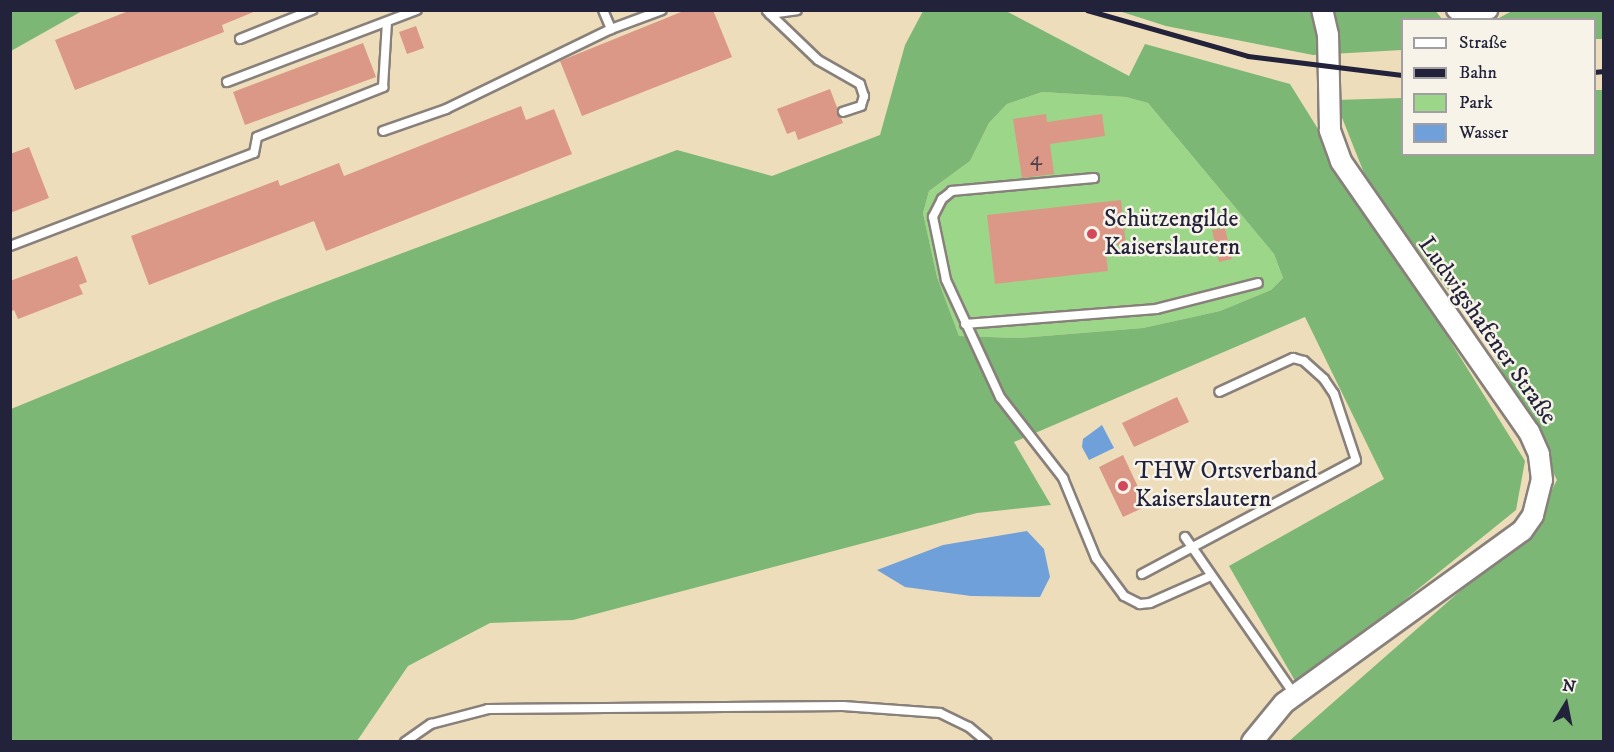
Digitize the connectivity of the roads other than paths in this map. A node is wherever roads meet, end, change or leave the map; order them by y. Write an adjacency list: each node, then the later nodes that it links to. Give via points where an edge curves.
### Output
1 (312, 10): 12 (lane)
2 (417, 10): 10 (lane)
3 (603, 10): 11 (lane)
4 (662, 10): 11 (lane)
5 (797, 10): 9 (lane)
6 (1322, 10): 25 (street, Ludwigshafener Straße, via 1328,35 1330,130 1341,161 1526,426 1539,454 1542,480 1533,514 1511,541)
7 (1455, 10): 8 (street, via 1464,16)
8 (1489, 10)
9 (768, 12): 14 (lane, via 818,60 860,84 864,96 861,106)
10 (387, 22): 13 (lane); 17 (lane, via 383,87 257,137 254,153)
11 (610, 29): 15 (lane, via 446,109)
12 (240, 39)
13 (227, 82)
14 (843, 112)
15 (383, 131)
16 (1094, 178): 19 (lane, via 963,188 942,199 933,217 933,230 946,280)
17 (10, 246)
18 (1258, 283): 19 (lane, via 1156,309)
19 (965, 324): 24 (lane, via 1000,397 1063,478 1096,558 1124,596 1140,604 1150,603)
20 (1219, 392): 22 (lane, via 1293,358 1304,361 1334,394 1356,459)
21 (1185, 537): 22 (lane)
22 (1191, 549): 23 (lane); 24 (lane)
23 (1142, 574)
24 (1211, 576): 25 (lane)
25 (1295, 695): 28 (street, Ludwigshafener Straße)
26 (405, 741): 27 (lane, via 431,724 488,709 843,706 940,713)
27 (987, 741)
28 (1252, 741)

